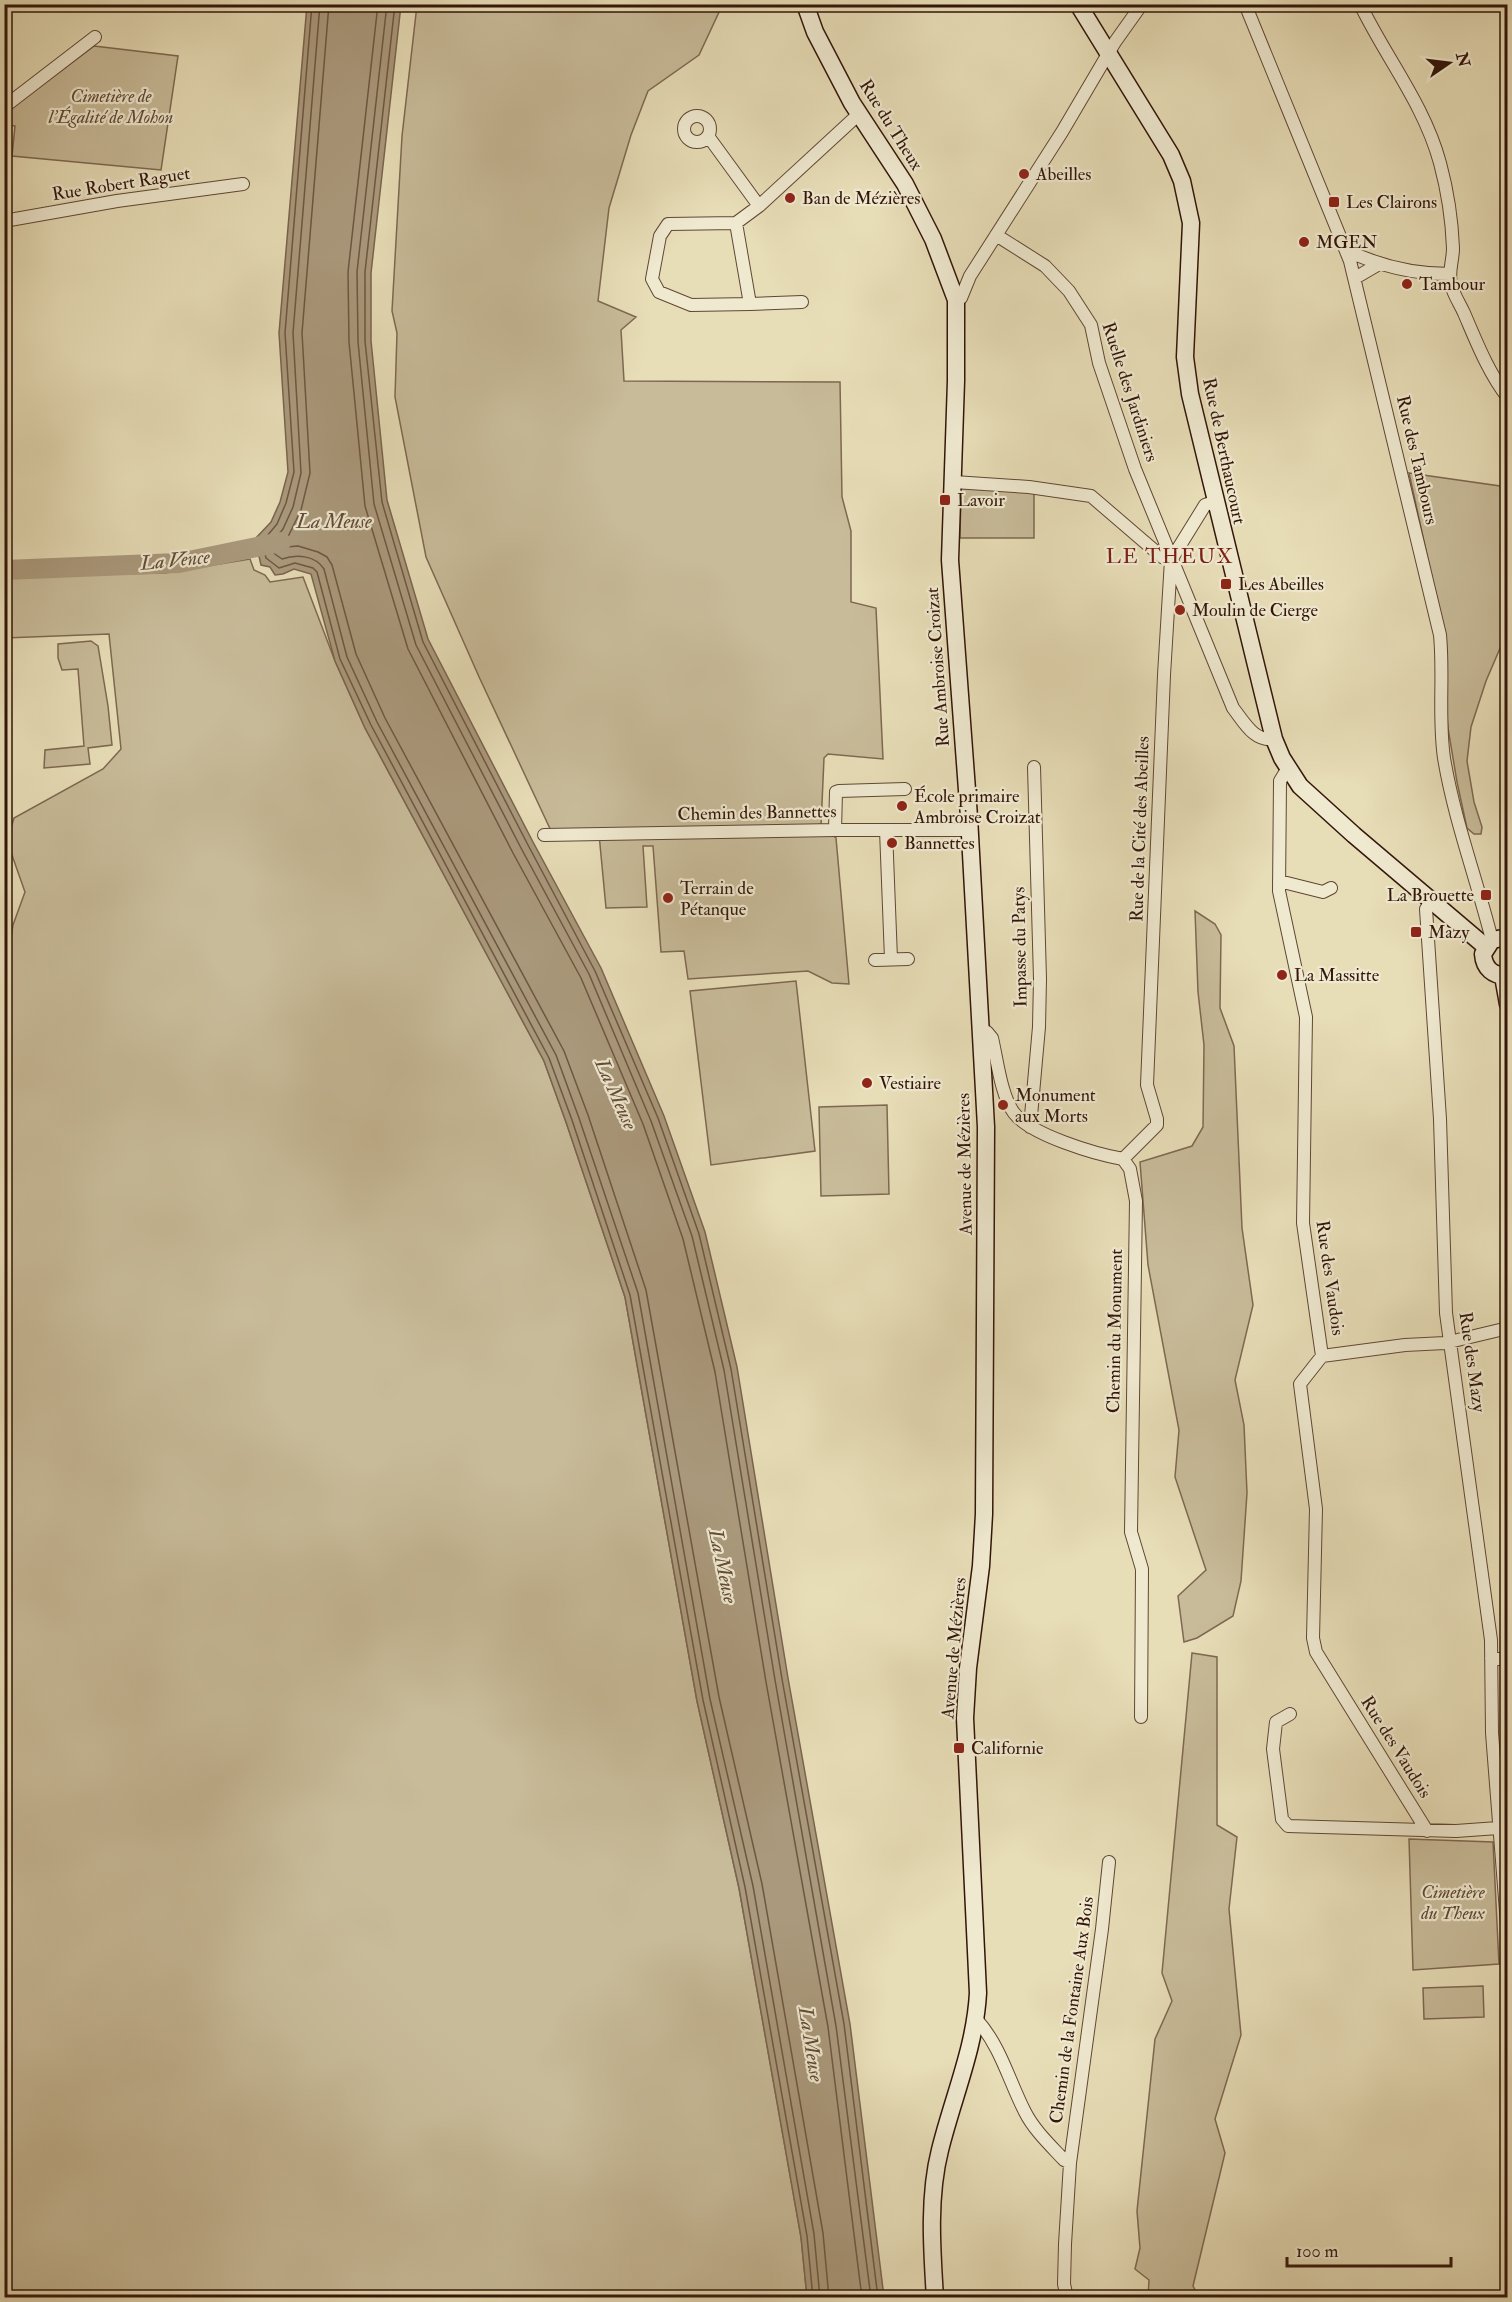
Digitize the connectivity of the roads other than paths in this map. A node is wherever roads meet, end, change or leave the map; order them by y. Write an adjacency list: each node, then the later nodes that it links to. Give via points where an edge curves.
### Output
1 (805, 4): 9 (main road, Rue du Theux, via 815,32)
2 (1078, 4): 7 (main road, Rue de Berthaucourt)
3 (1142, 4): 7 (street)
4 (1245, 4): 16 (street, Rue des Tambours)
5 (1360, 4): 18 (street, via 1415,98 1440,163 1453,250)
6 (95, 37): 8 (street)
7 (1108, 55): 15 (street); 25 (main road, Rue de Berthaucourt, via 1171,155 1182,181 1191,223 1185,357 1193,413)
8 (4, 107)
9 (860, 113): 12 (street); 20 (main road, Rue du Theux, via 905,184 933,239)
10 (708, 136): 12 (street)
11 (243, 184): 13 (street, Rue Robert Raguet)
12 (759, 206): 14 (street)
13 (4, 221)
14 (736, 223): 22 (street); 22 (street, via 668,224 660,236 652,279 659,292 691,305)
15 (996, 235): 20 (street, via 961,298); 26 (street, Ruelle des Jardiniers, via 1045,266 1069,291 1091,325 1111,402)
16 (1346, 250): 17 (street); 19 (street, Rue des Tambours)
17 (1379, 264): 18 (street, via 1423,274); 19 (street)
18 (1450, 274): 23 (street, via 1451,287 1478,349)
19 (1355, 278): 38 (street, Rue des Tambours, via 1440,635 1444,757 1452,797)
20 (956, 300): 24 (main road, Rue Ambroise Croizat)
21 (802, 302): 22 (street)
22 (750, 304)
23 (1508, 398)
24 (954, 482): 26 (street, via 1091,496 1162,557); 33 (main road, Rue Ambroise Croizat, via 950,560)
25 (1215, 502): 26 (street, Rue de la Cité des Abeilles, via 1205,505); 27 (main road, Rue de Berthaucourt)
26 (1171, 560): 27 (street, via 1233,708 1253,734 1264,740); 46 (street, Rue de la Cité des Abeilles, via 1147,1085 1157,1119 1156,1125)
27 (1274, 739): 29 (main road, Rue de Berthaucourt)
28 (1034, 767): 45 (street, Impasse du Patys, via 1040,979)
29 (1288, 768): 35 (street, Rue des Vaudois, via 1280,781); 37 (main road, Rue de Berthaucourt, via 1300,786)
30 (905, 789): 31 (street, via 839,790)
31 (835, 830): 32 (street, Chemin des Bannettes); 34 (street, Chemin des Bannettes)
32 (886, 830): 33 (street, Chemin des Bannettes); 41 (street)
33 (970, 830): 44 (main road, Rue Ambroise Croizat)
34 (544, 835)
35 (1279, 880): 36 (street, via 1323,892); 49 (street, Rue des Vaudois, via 1306,1017 1303,1222)
36 (1332, 888)
37 (1431, 901): 38 (main road, Rue de Berthaucourt); 48 (street, Rue des Mazy, via 1426,909)
38 (1495, 941): 42 (main road, via 1484,960 1486,967)
39 (908, 959): 41 (street)
40 (874, 960): 41 (street)
41 (891, 960)
42 (1505, 976): 43 (main road)
43 (1508, 1004)
44 (981, 1031): 45 (street, via 992,1038 1013,1112); 58 (main road, Avenue de Mézières, via 986,1127 984,1514 965,1718)
45 (1030, 1126): 46 (street, via 1099,1154)
46 (1123, 1159): 53 (street, Chemin du Monument, via 1130,1169 1136,1201 1131,1532 1142,1569)
47 (1508, 1328): 48 (street)
48 (1449, 1342): 49 (street); 50 (street, Rue des Mazy)
49 (1322, 1356): 55 (street, Rue des Vaudois, via 1300,1384 1316,1509 1316,1652)
50 (1491, 1659): 51 (street); 54 (street, Rue des Mazy)
51 (1508, 1659)
52 (1290, 1714): 55 (street, via 1276,1722 1273,1736 1282,1819 1288,1826)
53 (1141, 1717)
54 (1498, 1828): 55 (street); 57 (street, Rue des Mazy)
55 (1427, 1831)
56 (1109, 1862): 59 (street, Chemin de la Fontaine Aux Bois)
57 (1508, 1937)
58 (977, 2020): 59 (street, Chemin de la Fontaine Aux Bois, via 998,2049 1026,2115); 60 (main road, Avenue de Mézières, via 939,2152 933,2203)
59 (1070, 2163): 61 (street, Chemin de la Fontaine Aux Bois, via 1064,2284)
60 (935, 2298)
61 (1067, 2298)

